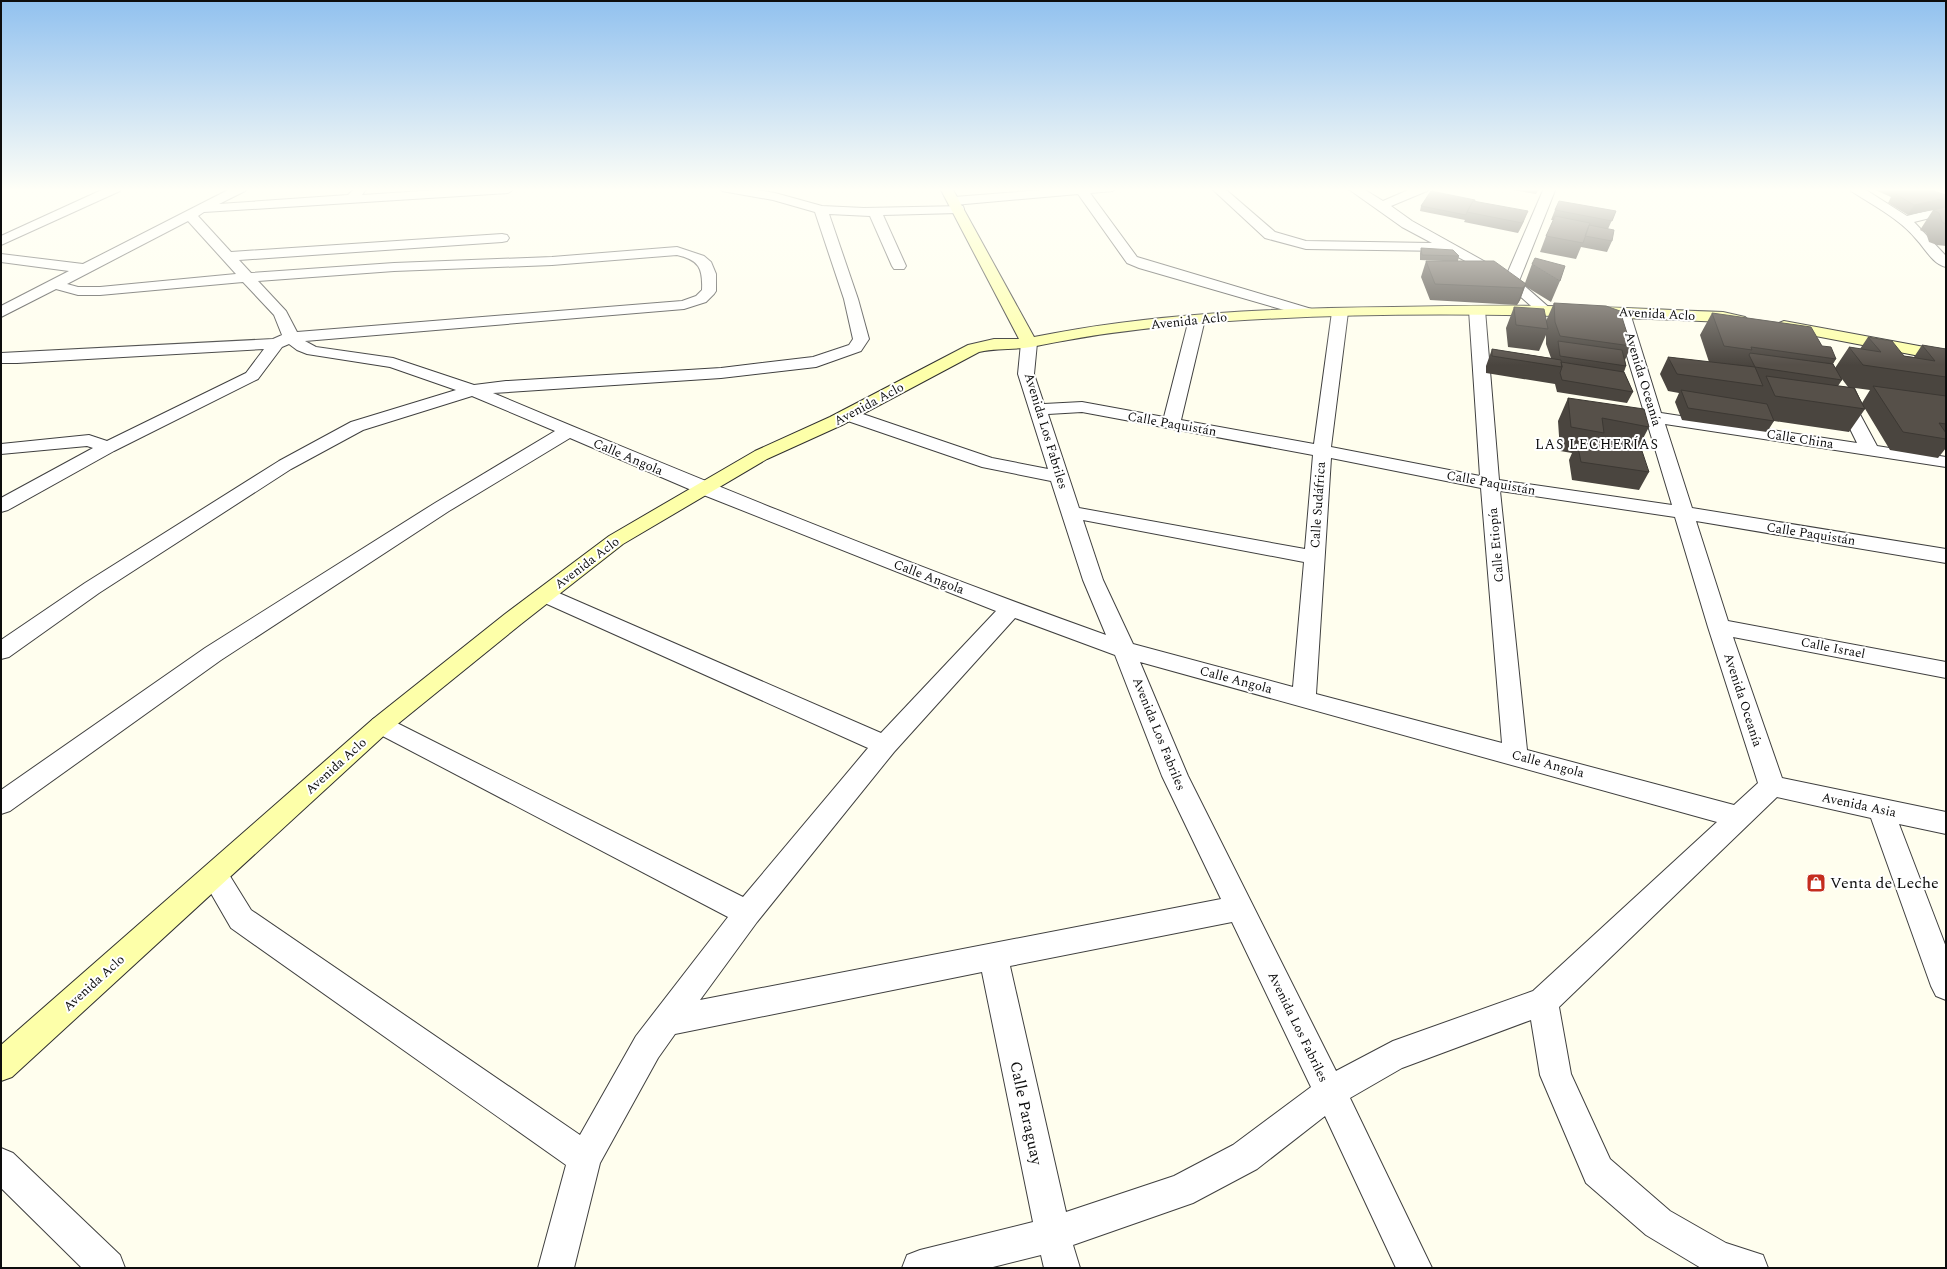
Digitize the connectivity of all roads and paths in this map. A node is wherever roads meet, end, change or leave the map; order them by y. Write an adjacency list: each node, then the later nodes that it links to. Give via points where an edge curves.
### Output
1 (128, 247): 16 (street)
2 (222, 247): 12 (street)
3 (362, 247): 12 (street)
4 (834, 247): 37 (street, via 861,339 855,348 816,362 721,373)
5 (891, 247): 15 (street)
6 (978, 247): 32 (street)
7 (1123, 247): 26 (street, via 1132,260 1144,265)
8 (1449, 247): 19 (street)
9 (1525, 247): 19 (street)
10 (1929, 247): 11 (street)
11 (1933, 252): 14 (street); 17 (street)
12 (229, 256): 18 (street)
13 (1, 258): 16 (street)
14 (1946, 263)
15 (899, 266)
16 (87, 269): 20 (street)
17 (1946, 271)
18 (248, 277): 20 (street, via 100,291 78,291); 31 (street, via 281,314); 31 (street, via 394,267 552,261 677,251 692,254 706,263 710,276 709,291 701,299 684,305)
19 (1511, 282): 22 (street)
20 (56, 285): 23 (street)
21 (1477, 310): 22 (street, Avenida Aclo); 24 (street, Avenida Aclo); 49 (street, Calle Etiopía)
22 (1544, 310): 25 (street, Avenida Aclo)
23 (1, 312)
24 (1340, 312): 26 (street, Avenida Aclo); 46 (street, Calle Sudáfrica)
25 (1622, 312): 28 (street, Avenida Aclo, via 1723,317); 40 (street, Avenida Oceanía)
26 (1310, 313): 27 (street, Avenida Aclo)
27 (1198, 319): 32 (street, Avenida Aclo, via 1068,335); 41 (street)
28 (1754, 322)
29 (1769, 324): 30 (street)
30 (1807, 329): 33 (street); 34 (street)
31 (283, 341): 35 (street); 37 (street, Calle Angola, via 313,351 393,363); 43 (street, via 252,376)
32 (1029, 343): 38 (street, Avenida Los Fabriles, via 1026,374); 39 (street, Avenida Aclo, via 994,344 974,348)
33 (1818, 350)
34 (1946, 356)
35 (1, 358)
36 (1833, 379): 45 (street)
37 (473, 390): 42 (street, Calle Angola); 59 (street, via 357,426 324,444 286,465 92,588)
38 (1037, 409): 41 (street, Calle Paquistán, via 1082,407); 48 (street, Avenida Los Fabriles)
39 (848, 415): 48 (street, via 988,463); 50 (street, Avenida Aclo, via 761,455)
40 (1655, 417): 45 (street, Calle China); 53 (street, Avenida Oceanía)
41 (1171, 424): 46 (street, Calle Paquistán)
42 (568, 432): 50 (street, Calle Angola); 67 (street, via 442,506 212,654)
43 (108, 447): 44 (street, via 90,440); 51 (street)
44 (1, 449)
45 (1870, 450): 47 (street, Calle China)
46 (1322, 451): 49 (street, Calle Paquistán); 55 (street, Calle Sudáfrica)
47 (1946, 462)
48 (1059, 477): 52 (street, Avenida Los Fabriles)
49 (1490, 484): 53 (street, Calle Paquistán); 65 (street, Calle Etiopía)
50 (703, 488): 56 (street, Avenida Aclo, via 616,540); 57 (street, Calle Angola)
51 (1, 506)
52 (1071, 512): 55 (street); 60 (street, Avenida Los Fabriles, via 1093,580)
53 (1685, 513): 54 (street, Calle Paquistán); 58 (street, Avenida Oceanía)
54 (1946, 556)
55 (1314, 557): 62 (street, Calle Sudáfrica)
56 (545, 595): 63 (street, Avenida Aclo); 64 (street)
57 (1011, 609): 60 (street, Calle Angola); 64 (street)
58 (1719, 627): 61 (street, Calle Israel); 66 (street, Avenida Oceanía)
59 (1, 650)
60 (1124, 650): 62 (street, Calle Angola); 72 (street, Avenida Los Fabriles, via 1175,776)
61 (1946, 670)
62 (1304, 699): 65 (street, Calle Angola)
63 (381, 726): 71 (street, Avenida Aclo); 73 (street)
64 (885, 744): 73 (street)
65 (1515, 755): 69 (street, Calle Angola)
66 (1772, 786): 68 (street, Avenida Asia); 69 (street)
67 (1, 804)
68 (1881, 809): 70 (street, Avenida Asia); 75 (street)
69 (1738, 817): 76 (street)
70 (1946, 823)
71 (215, 876): 78 (street, Avenida Aclo); 80 (street, via 241,919)
72 (1239, 908): 74 (street); 79 (street, Avenida Los Fabriles)
73 (747, 914): 77 (street)
74 (993, 957): 77 (street); 82 (street, Calle Paraguay)
75 (1946, 986)
76 (1543, 1002): 79 (street, via 1393,1056); 88 (street, via 1556,1075 1598,1171 1658,1223 1719,1258)
77 (666, 1021): 80 (street, via 647,1047)
78 (1, 1066)
79 (1330, 1092): 82 (street, via 1246,1157 1181,1191); 87 (street, Avenida Los Fabriles)
80 (585, 1158): 84 (street)
81 (1, 1165): 83 (street)
82 (1053, 1234): 85 (street); 86 (street, Calle Paraguay)
83 (107, 1268)
84 (556, 1268)
85 (920, 1268)
86 (1062, 1268)
87 (1414, 1268)
88 (1750, 1268)

